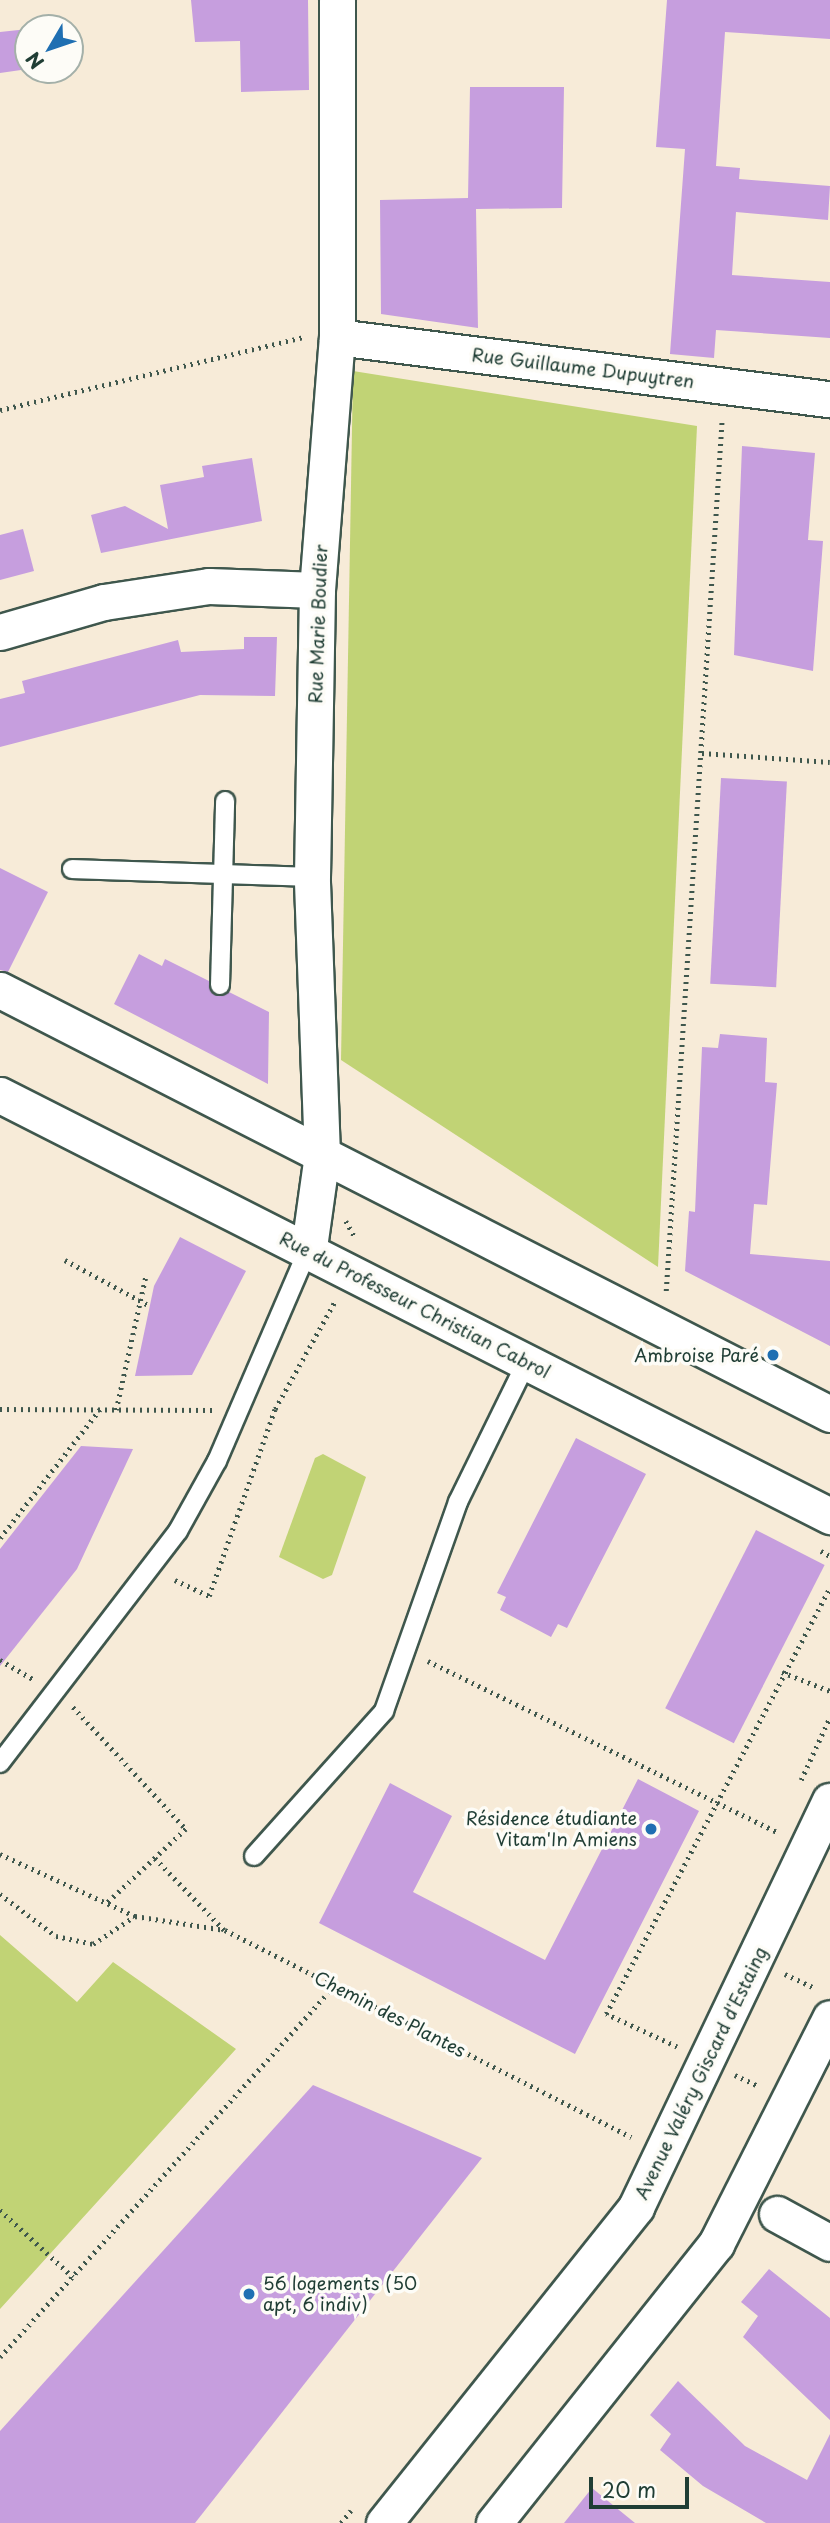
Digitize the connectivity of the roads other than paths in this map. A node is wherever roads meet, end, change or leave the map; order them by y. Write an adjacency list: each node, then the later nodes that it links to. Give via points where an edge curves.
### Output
1 (337, 0): 2 (street, Rue Marie Boudier)
2 (337, 337): 3 (street, Rue Guillaume Dupuytren); 4 (street, Rue Marie Boudier)
3 (830, 399)
4 (317, 590): 5 (street, via 209,586 104,602); 9 (street, Rue Marie Boudier)
5 (0, 632)
6 (225, 801): 8 (lane)
7 (72, 869): 8 (lane)
8 (221, 874): 9 (lane); 10 (lane)
9 (312, 877): 13 (street, Rue Marie Boudier)
10 (220, 985)
11 (0, 990): 13 (street)
12 (0, 1094): 14 (street, Rue du Professeur Christian Cabrol)
13 (322, 1155): 14 (street, Rue Marie Boudier); 16 (street)
14 (309, 1247): 15 (street, Rue du Professeur Christian Cabrol); 18 (lane, via 239,1410 178,1531)
15 (527, 1361): 17 (street, Rue du Professeur Christian Cabrol); 20 (lane, via 458,1503 384,1711)
16 (830, 1414)
17 (830, 1516)
18 (0, 1763)
19 (830, 1801): 24 (street, Avenue Valéry Giscard d'Estaing, via 636,2207)
20 (254, 1856)
21 (830, 2018): 25 (street, via 716,2244)
22 (777, 2214): 23 (street)
23 (830, 2243)
24 (384, 2523)
25 (494, 2523)

